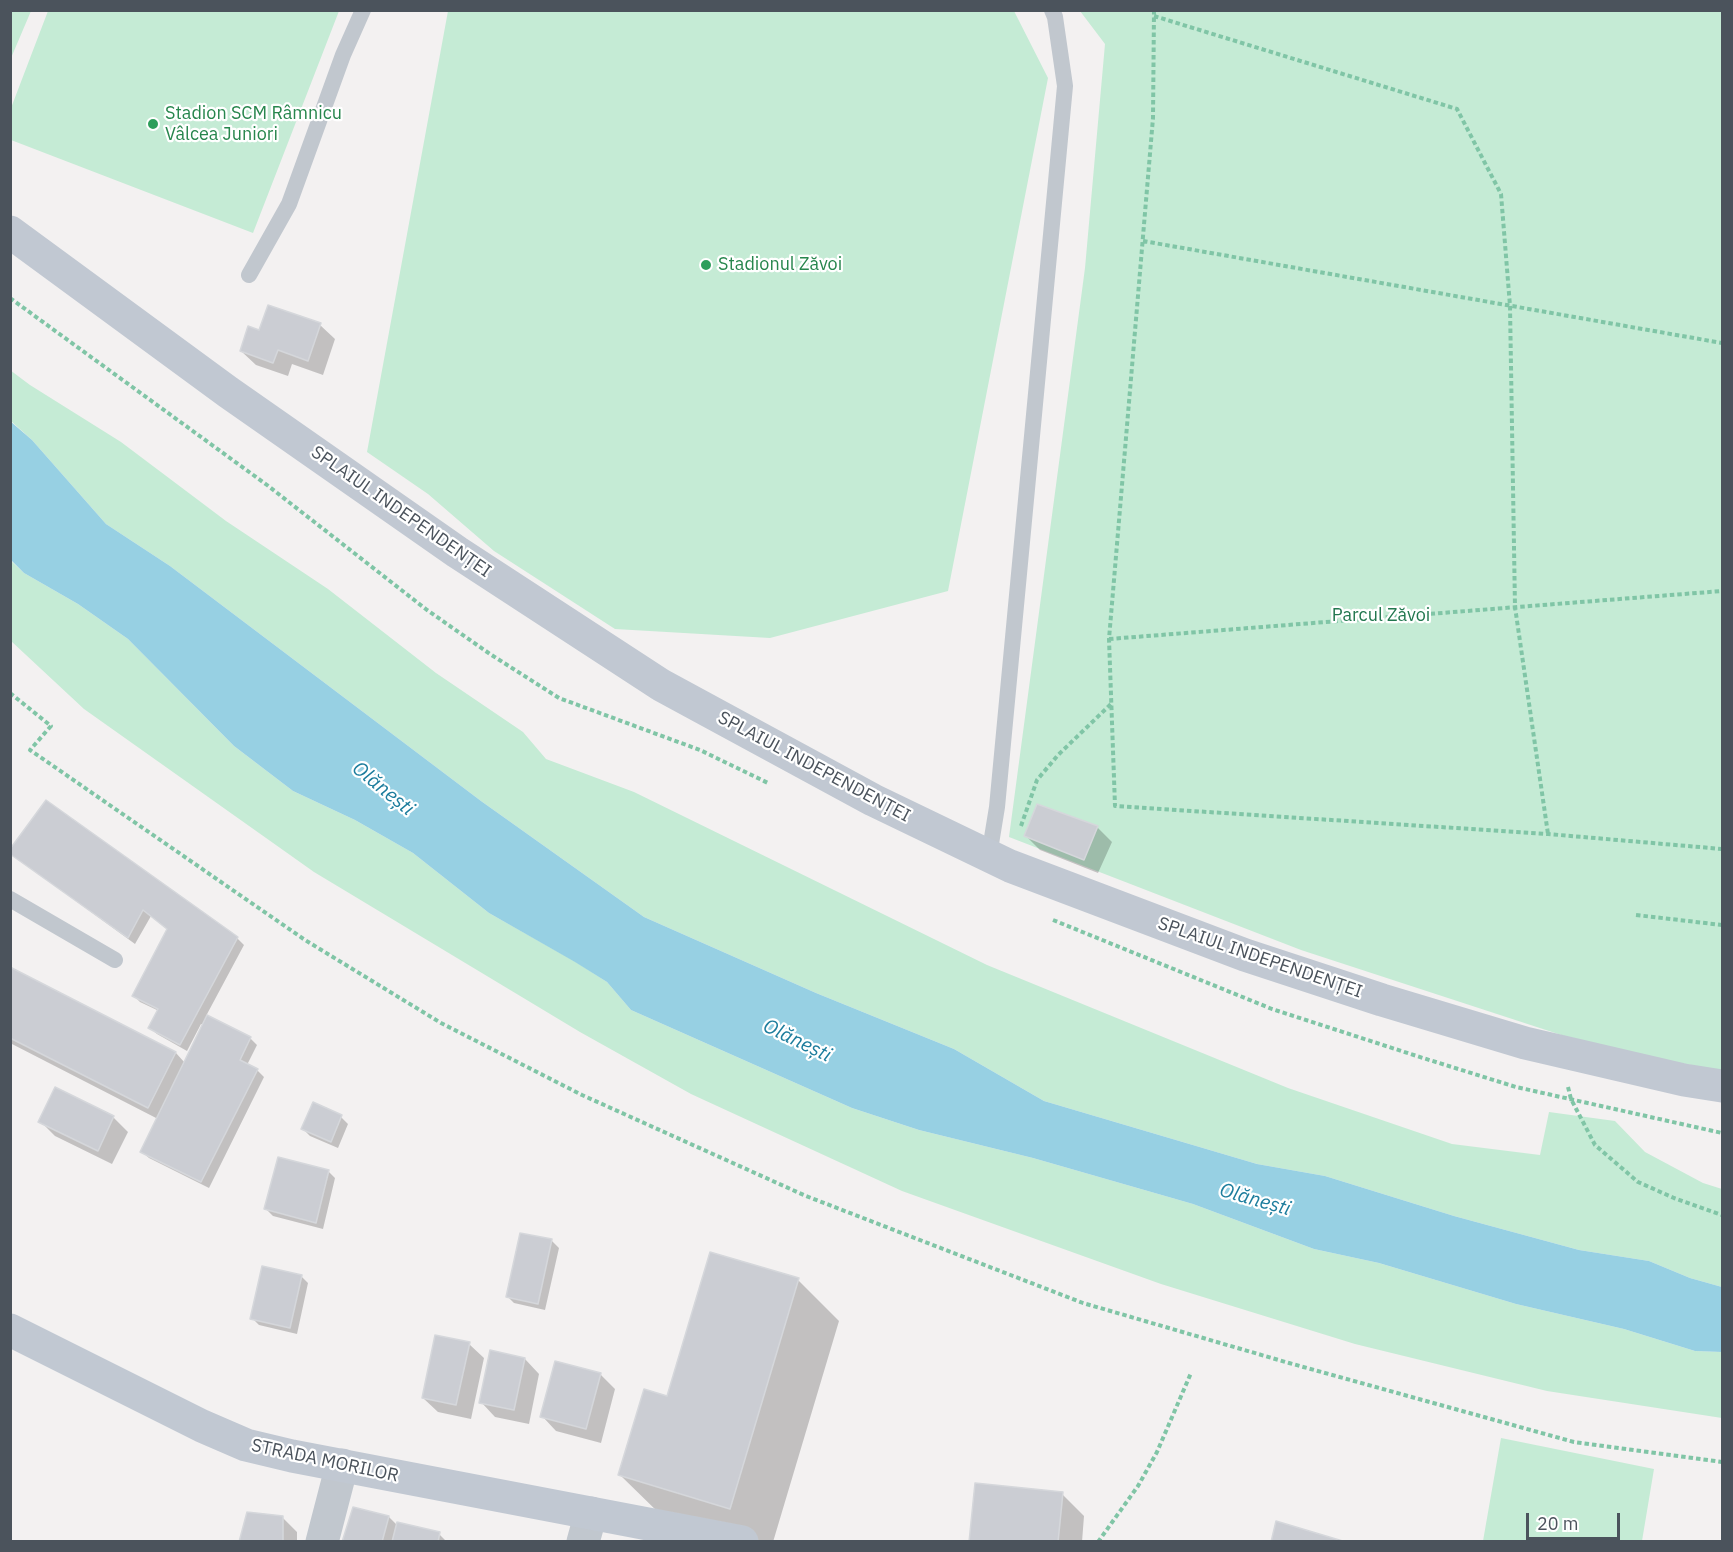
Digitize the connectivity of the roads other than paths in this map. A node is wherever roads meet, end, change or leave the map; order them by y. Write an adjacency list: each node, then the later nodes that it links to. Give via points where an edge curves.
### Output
1 (363, 10): 4 (lane, via 289,204)
2 (1052, 10): 5 (lane, via 1065,86 999,795)
3 (10, 232): 5 (street, SPLAIUL INDEPENDENȚEI, via 438,539 662,685 873,800)
4 (249, 275)
5 (989, 856): 8 (street, SPLAIUL INDEPENDENȚEI, via 1245,955 1382,1000 1525,1043)
6 (10, 899): 7 (lane)
7 (115, 960)
8 (1722, 1086)
9 (10, 1330): 10 (street, STRADA MORILOR, via 246,1445)
10 (342, 1465): 11 (street, STRADA MORILOR); 12 (street)
11 (587, 1527): 13 (street, STRADA MORILOR)
12 (322, 1542)
13 (742, 1542)

